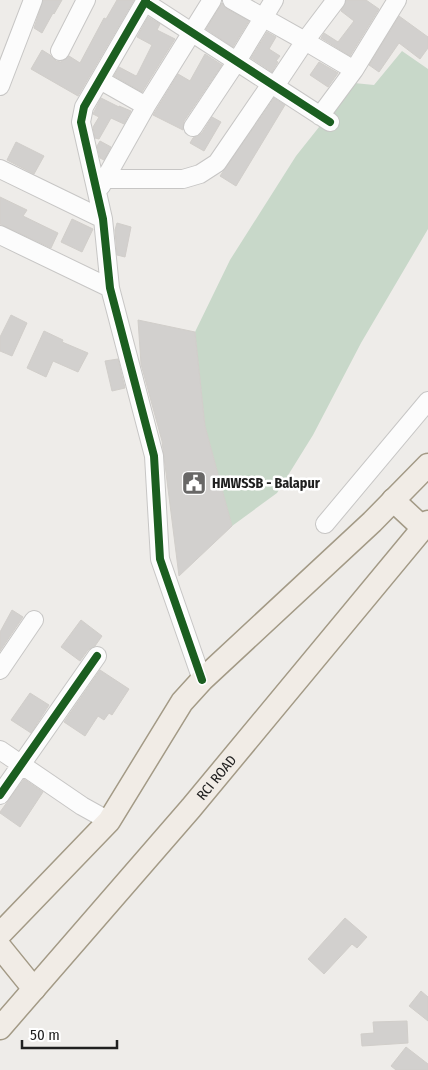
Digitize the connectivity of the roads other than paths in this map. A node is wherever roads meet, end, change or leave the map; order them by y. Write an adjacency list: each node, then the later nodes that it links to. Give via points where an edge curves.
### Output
1 (33, 0): 17 (street)
2 (86, 0): 12 (street)
3 (212, 0): 10 (street)
4 (232, 0): 9 (street)
5 (274, 0): 9 (street)
6 (336, 0): 11 (street)
7 (397, 0): 14 (street)
8 (146, 1): 10 (street); 15 (street)
9 (265, 18): 11 (street); 13 (street)
10 (192, 31): 13 (street); 18 (street)
11 (305, 40): 14 (street); 16 (street)
12 (60, 51)
13 (237, 61): 16 (street); 19 (street)
14 (354, 70): 16 (street, via 325,119)
15 (100, 80): 18 (street); 21 (street, via 84,107 81,122)
16 (273, 85): 21 (street, via 218,163 200,174 183,179)
17 (0, 86)
18 (146, 106): 21 (street)
19 (193, 127)
20 (0, 169): 22 (street)
21 (101, 186): 22 (street)
22 (102, 219): 24 (street)
23 (0, 235): 24 (street)
24 (110, 288): 33 (street, via 154,456 160,559)
25 (428, 401): 28 (street)
26 (428, 465): 27 (main road)
27 (393, 500): 29 (main road); 33 (main road)
28 (325, 524)
29 (426, 525): 40 (main road, RCI ROAD, via 191,808)
30 (34, 620): 32 (street)
31 (97, 656): 35 (street)
32 (0, 670)
33 (202, 680): 37 (main road, via 182,702)
34 (0, 750): 35 (street)
35 (21, 764): 36 (street); 37 (street)
36 (0, 795)
37 (109, 821): 38 (main road)
38 (0, 934)
39 (0, 947): 40 (main road)
40 (34, 989): 41 (main road, RCI ROAD)
41 (0, 1028)

